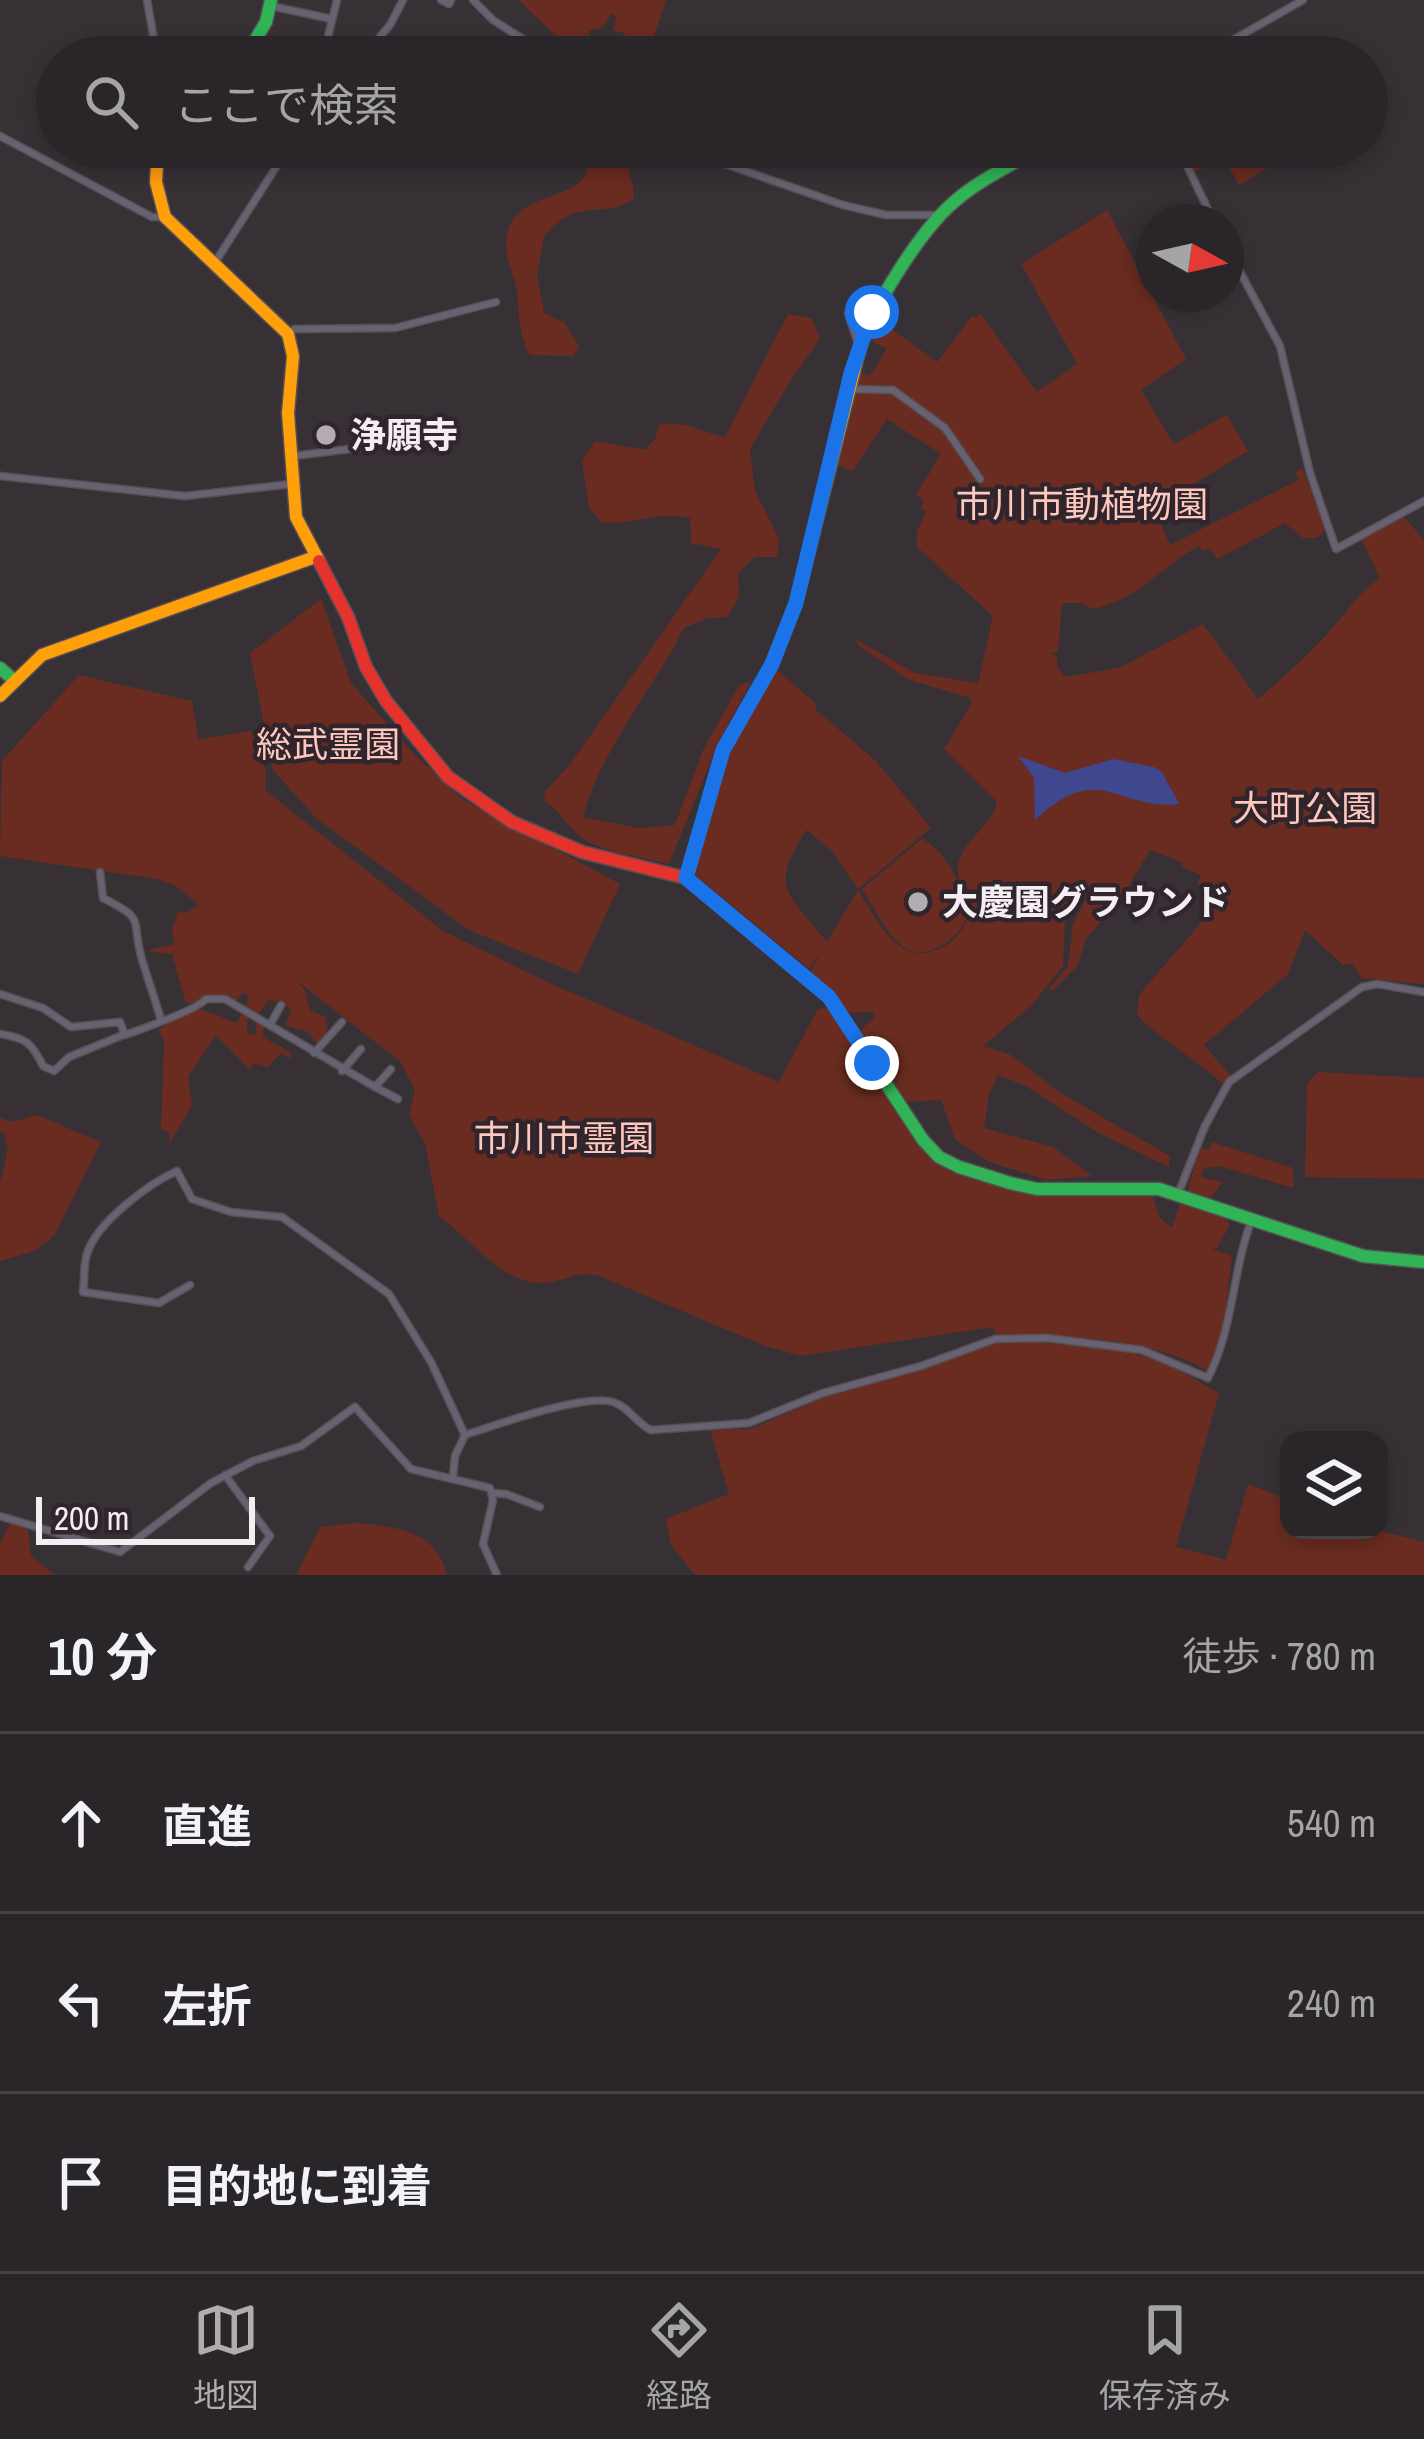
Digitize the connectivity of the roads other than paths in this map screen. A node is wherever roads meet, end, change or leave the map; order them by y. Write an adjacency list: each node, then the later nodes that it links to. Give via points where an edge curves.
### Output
1 (147, 0): 10 (street)
2 (337, 0): 9 (street)
3 (403, 0): 13 (street)
4 (441, 0): 5 (street)
5 (451, 0)
6 (473, 0): 14 (street)
7 (1303, 0): 15 (street)
8 (271, 3): 9 (street); 11 (street)
9 (332, 19): 12 (street)
10 (153, 36)
11 (259, 36)
12 (328, 36)
13 (382, 36)
14 (519, 36)
15 (1240, 36)
16 (0, 136): 17 (street)
17 (36, 155)
18 (60, 168): 26 (street)
19 (157, 168): 26 (street)
20 (277, 168): 27 (street)
21 (737, 168): 25 (street, via 886,215)
22 (1005, 168): 25 (street)
23 (1188, 168): 24 (street)
24 (1205, 204)
25 (941, 215): 30 (street)
26 (165, 217): 27 (street)
27 (214, 264): 31 (street)
28 (1244, 279): 39 (street, via 1280,346 1336,549)
29 (496, 302): 31 (street, via 395,328)
30 (872, 312): 32 (street); 32 (street, via 857,305 848,313)
31 (287, 333): 35 (street)
32 (859, 346): 33 (street)
33 (848, 389): 37 (street, via 893,390 945,428); 45 (street, via 796,603 723,750)
34 (367, 447): 35 (street)
35 (290, 456): 38 (street)
36 (0, 476): 38 (street, via 185,496)
37 (980, 479)
38 (291, 484): 40 (street)
39 (1424, 501)
40 (315, 557): 42 (street, via 42,655); 45 (street, via 375,686 448,777 546,839)
41 (0, 668): 42 (street)
42 (15, 681): 43 (street)
43 (0, 696)
44 (100, 872): 49 (street, via 103,898 139,925)
45 (686, 878): 60 (street, via 829,997 939,1157 1036,1189 1140,1186)
46 (1424, 992): 60 (street, via 1362,987 1236,1075 1204,1126)
47 (0, 994): 53 (street, via 71,1028 120,1022)
48 (281, 1005): 51 (street)
49 (161, 1021): 51 (street, via 209,998); 53 (street)
50 (343, 1022): 55 (street)
51 (270, 1025): 55 (street)
52 (0, 1034): 53 (street, via 33,1045 54,1071)
53 (125, 1034)
54 (361, 1049): 57 (street)
55 (314, 1053): 57 (street)
56 (391, 1070): 58 (street)
57 (342, 1071): 58 (street)
58 (375, 1087): 59 (street)
59 (398, 1099)
60 (1178, 1194): 61 (street)
61 (1252, 1219): 62 (street, via 1364,1256); 64 (street, via 1226,1336 1208,1378 1142,1349 994,1339 749,1423 651,1430 615,1403 585,1401)
62 (1424, 1262)
63 (190, 1285): 64 (street, via 159,1303 83,1292 87,1252 107,1225 177,1171 192,1199 282,1217 389,1294)
64 (465, 1435): 66 (street)
65 (224, 1475): 66 (street, via 301,1446 355,1407 411,1469); 69 (street, via 120,1552); 70 (street, via 270,1535)
66 (453, 1477): 67 (street)
67 (493, 1493): 68 (street); 71 (street, via 482,1544)
68 (540, 1507)
69 (0, 1516)
70 (248, 1567)
71 (497, 1575)

